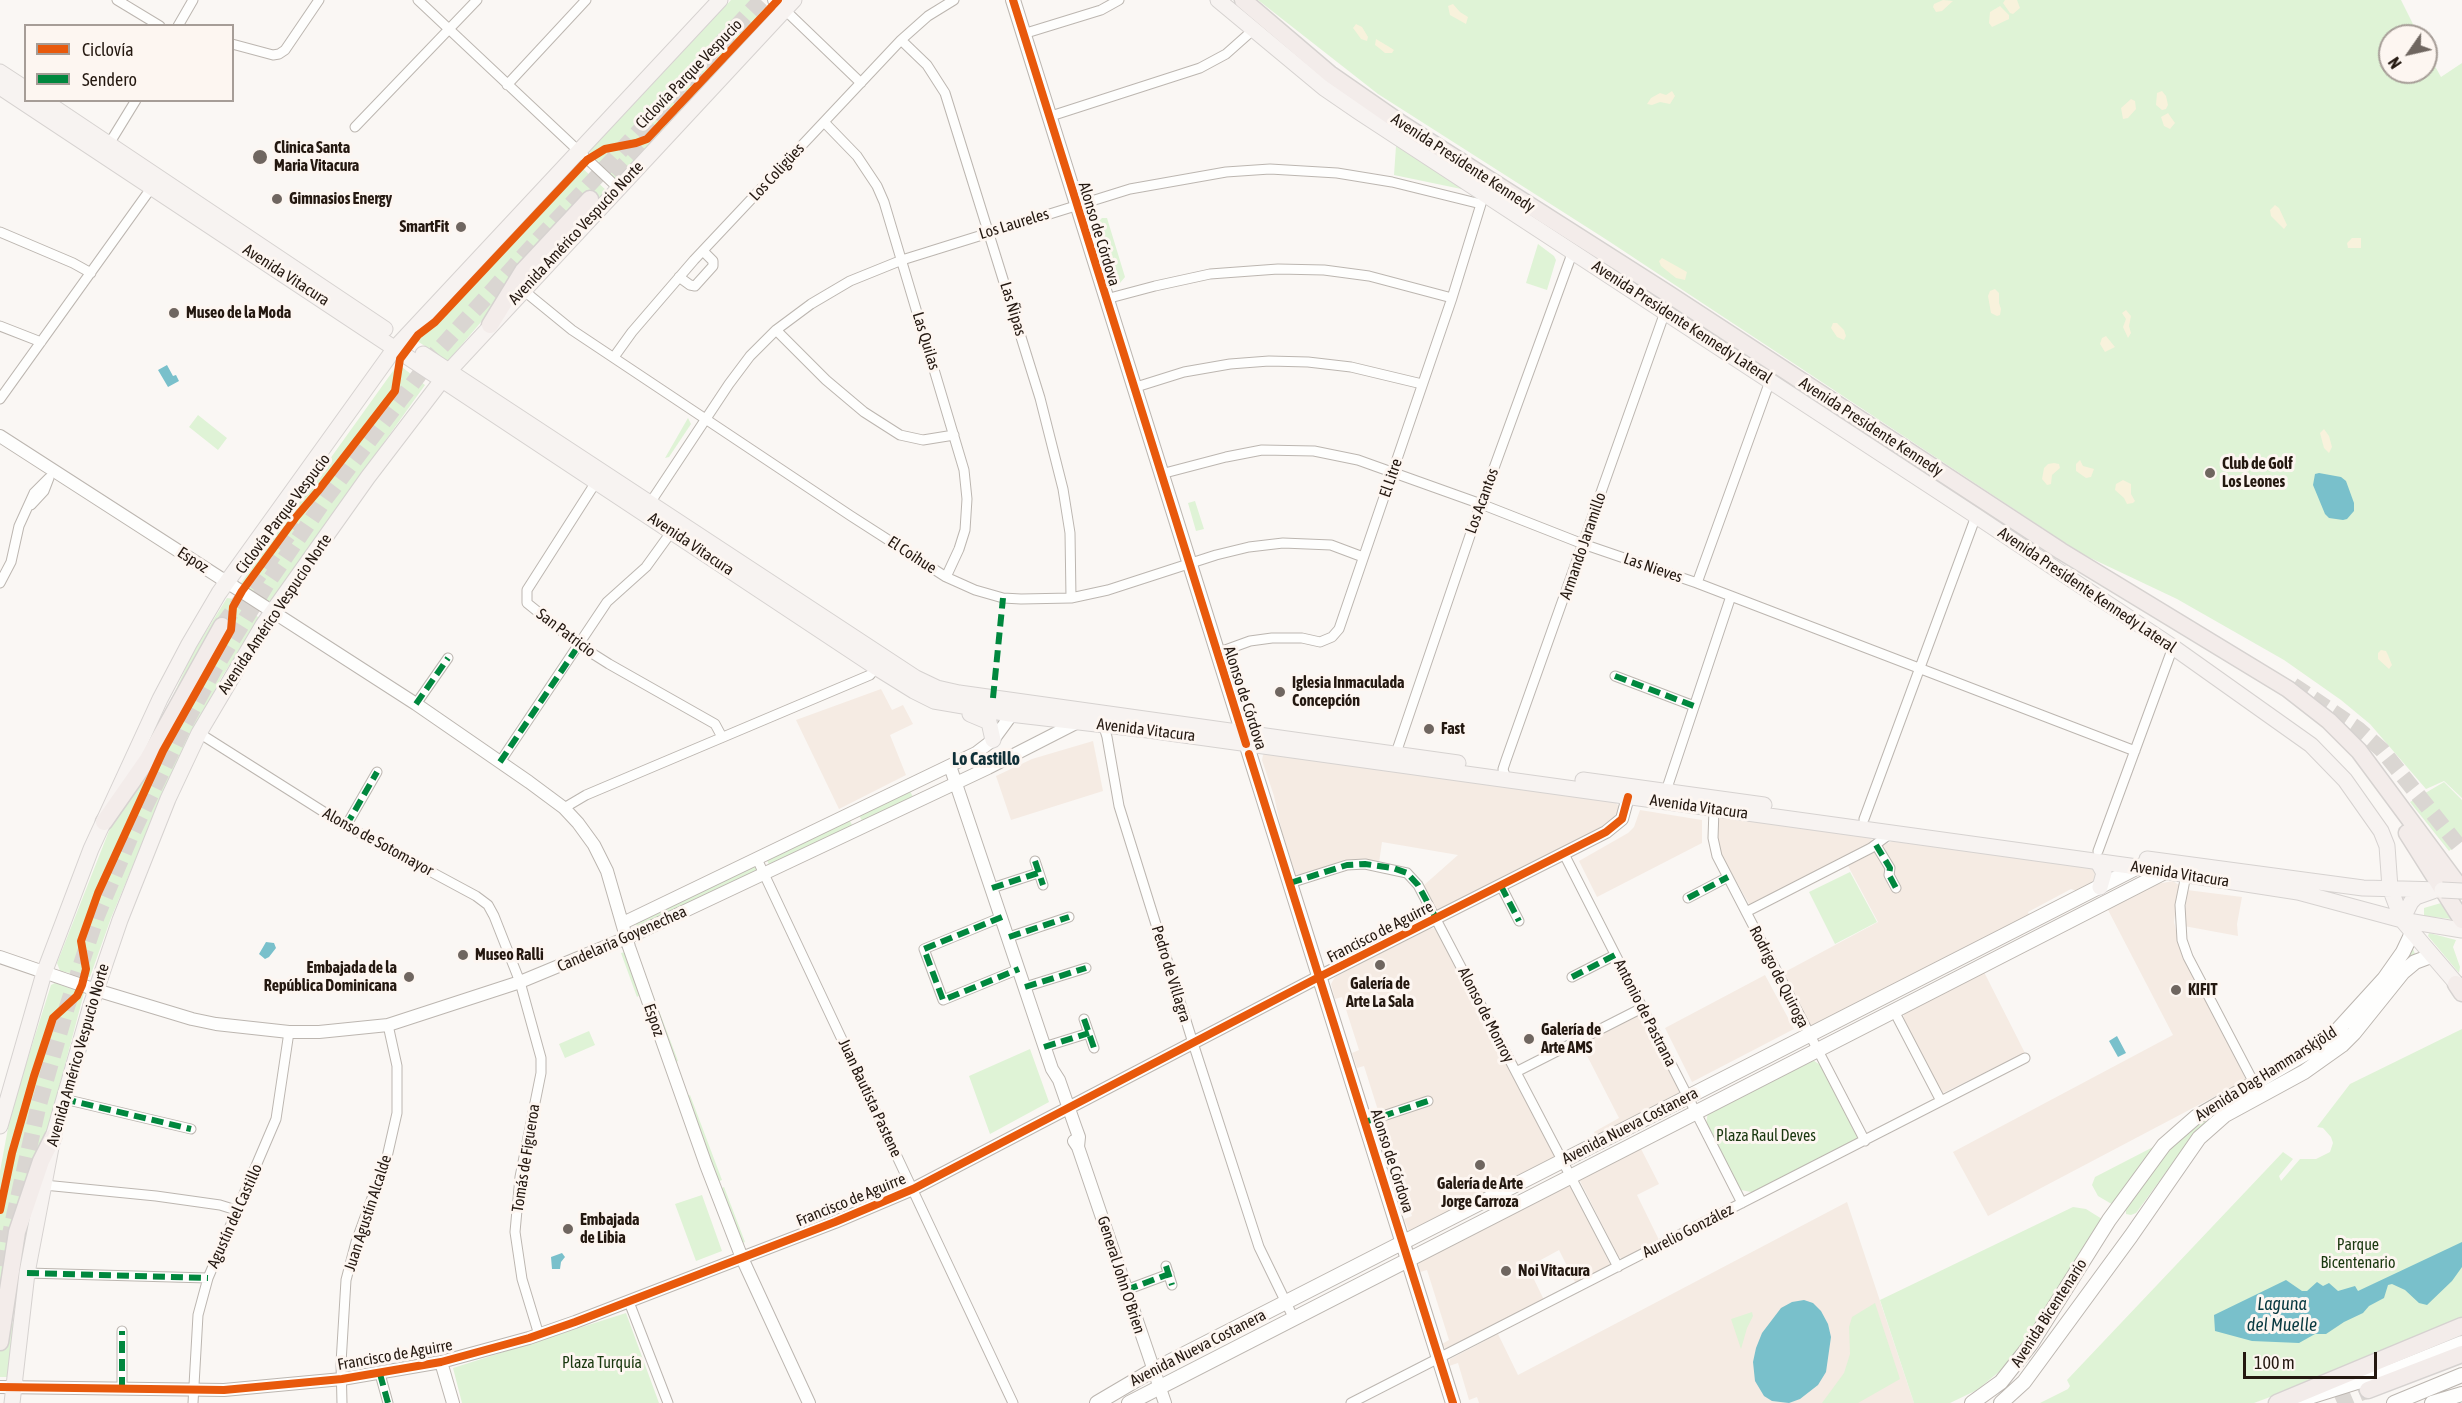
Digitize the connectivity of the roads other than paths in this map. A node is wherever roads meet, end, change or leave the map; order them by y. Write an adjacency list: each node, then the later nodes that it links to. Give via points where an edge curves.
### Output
1 (117, 0): 14 (street)
2 (193, 0): 15 (street)
3 (319, 0): 20 (street, via 279,54)
4 (418, 0): 17 (street)
5 (477, 0): 17 (street)
6 (586, 0): 23 (street)
7 (720, 0): 32 (main road)
8 (954, 0): 19 (street, Los Coligües)
9 (1013, 0): 18 (main road, Alonso de Córdova)
10 (1119, 0): 18 (street, via 1101,10)
11 (1218, 0): 16 (main road, Avenida Presidente Kennedy Lateral)
12 (1243, 0): 90 (highway, Avenida Presidente Kennedy, via 1330,74 1412,131 2061,551)
13 (784, 3): 22 (street); 34 (main road, Avenida Américo Vespucio Norte)
14 (157, 24)
15 (179, 24)
16 (1253, 30): 28 (street, via 1226,54 1200,68); 38 (main road, Avenida Presidente Kennedy Lateral, via 1324,88)
17 (449, 31): 23 (street); 30 (street)
18 (1023, 34): 28 (main road, Alonso de Córdova)
19 (901, 40): 22 (street, Los Coligües); 40 (street, Las Ñipas, via 927,65 942,87)
20 (234, 45)
21 (0, 72): 25 (main road)
22 (861, 83): 29 (street, Los Coligües)
23 (507, 85): 32 (street)
24 (0, 87): 33 (main road, Avenida Vitacura)
25 (24, 88)
26 (46, 102): 31 (main road, Avenida Vitacura)
27 (135, 102): 31 (street)
28 (1048, 117): 37 (main road, Alonso de Córdova)
29 (824, 122): 41 (street, Los Coligües); 43 (street, Las Quilas, via 857,156 877,186)
30 (356, 127)
31 (109, 144): 54 (main road, Avenida Vitacura)
32 (579, 152): 34 (street); 54 (main road)
33 (152, 188): 44 (street); 54 (main road, Avenida Vitacura)
34 (618, 188): 46 (main road, Avenida Américo Vespucio Norte)
35 (590, 199): 51 (highway, via 523,271)
36 (1481, 204): 37 (street, Los Laureles, via 1359,177 1270,169 1181,179); 38 (main road); 47 (street, El Litre)
37 (1076, 205): 40 (street, Los Laureles); 48 (main road, Alonso de Córdova)
38 (1523, 219): 42 (main road, Avenida Presidente Kennedy Lateral)
39 (0, 232): 44 (street)
40 (988, 233): 43 (street, Los Laureles); 80 (street, Las Ñipas, via 1054,444 1070,532)
41 (703, 251): 45 (street, Los Coligües); 45 (street, via 713,266 695,286)
42 (1573, 251): 49 (main road, Avenida Presidente Kennedy Lateral); 69 (street, Los Acantos)
43 (902, 260): 52 (street, Los Laureles, via 850,281); 62 (street, Las Quilas)
44 (91, 273): 53 (street)
45 (679, 277): 55 (street, Los Coligües)
46 (523, 290): 51 (main road, Avenida Américo Vespucio Norte); 55 (street, El Coihue, via 572,330)
47 (1452, 298): 48 (street, via 1369,276 1278,269 1210,274); 58 (street, El Litre)
48 (1106, 299): 59 (main road, Alonso de Córdova)
49 (1665, 312): 57 (main road, Avenida Presidente Kennedy Lateral); 72 (street, Armando Jaramillo)
50 (0, 326): 53 (street)
51 (490, 326): 56 (main road, Avenida Américo Vespucio Norte)
52 (777, 330): 61 (street, Los Laureles, via 750,356); 62 (street, via 834,387 900,435 923,440)
53 (41, 342): 60 (street)
54 (399, 344): 56 (main road, Avenida Vitacura); 76 (main road)
55 (614, 357): 61 (street, El Coihue)
56 (446, 375): 67 (main road, Avenida Vitacura); 68 (main road, Avenida Vitacura); 81 (main road, Avenida Américo Vespucio Norte)
57 (1770, 381): 70 (main road, Avenida Presidente Kennedy Lateral); 78 (street)
58 (1422, 384): 59 (street, via 1351,367 1279,361 1184,372); 64 (street, El Litre)
59 (1134, 388): 66 (main road, Alonso de Córdova)
60 (0, 399)
61 (706, 418): 68 (street, Los Laureles); 75 (street, El Coihue)
62 (954, 435): 75 (street, Las Quilas, via 966,483 966,518 959,549)
63 (0, 436): 65 (street, Espoz)
64 (1394, 472): 66 (street, Las Nieves, via 1329,453 1280,449 1244,453); 69 (street, Las Nieves); 73 (street, El Litre)
65 (51, 474): 76 (street, Espoz); 77 (street, via 38,488 19,526 11,562)
66 (1161, 474): 74 (main road, Alonso de Córdova)
67 (601, 485): 68 (main road, via 642,505); 71 (main road, Avenida Vitacura); 83 (street, San Patricio, via 525,596 530,606)
68 (650, 503): 87 (main road, Avenida Vitacura)
69 (1481, 504): 72 (street, Las Nieves); 103 (street, Los Acantos)
70 (1976, 516): 84 (main road, Avenida Presidente Kennedy Lateral); 88 (street)
71 (672, 531): 83 (street, via 646,567 607,602); 87 (main road, Avenida Vitacura)
72 (1584, 544): 78 (street, Las Nieves); 109 (street, Armando Jaramillo)
73 (1363, 558): 74 (street, El Coihue, via 1331,545 1283,543 1249,547); 85 (street, El Litre, via 1341,625 1332,637 1320,642 1286,637 1265,639)
74 (1188, 563): 80 (street, El Coihue); 85 (main road, Alonso de Córdova)
75 (946, 577): 80 (street, El Coihue, via 1003,598)
76 (227, 582): 81 (street, Espoz); 120 (main road, via 178,664)
77 (0, 583)
78 (1697, 583): 79 (street, Las Nieves)
79 (1731, 596): 88 (street, Las Nieves); 94 (street)
80 (1071, 598)
81 (273, 612): 92 (street, Espoz); 98 (main road, Avenida Américo Vespucio Norte)
82 (222, 626): 120 (highway, via 148,759)
83 (579, 645): 99 (street, San Patricio, via 715,724); 105 (street)
84 (2173, 647): 102 (street); 129 (main road, Avenida Presidente Kennedy Lateral, via 2322,754 2381,831)
85 (1217, 653): 100 (main road, Alonso de Córdova)
86 (448, 658): 92 (street)
87 (879, 662): 91 (main road, Avenida Vitacura, via 944,691); 93 (main road, Avenida Vitacura, via 924,696); 99 (street, via 870,675)
88 (1920, 669): 102 (street, Las Nieves); 119 (street)
89 (1615, 676): 94 (street)
90 (2273, 679): 145 (highway, Avenida Presidente Kennedy, via 2345,735); 154 (highway, via 2326,729 2372,784 2418,850)
91 (1026, 703): 95 (street, Candelaria Goyenechea); 100 (main road, Avenida Vitacura)
92 (416, 704): 105 (street, Espoz)
93 (951, 705): 95 (main road, Avenida Vitacura); 101 (main road, via 989,722)
94 (1694, 706): 113 (street)
95 (1010, 714): 96 (main road, Avenida Vitacura); 101 (street, Candelaria Goyenechea)
96 (1078, 722): 97 (main road, Avenida Vitacura); 110 (street, Candelaria Goyenechea)
97 (1103, 724): 100 (main road, Avenida Vitacura); 179 (street, Pedro de Villagra, via 1119,806)
98 (199, 733): 121 (street, Alonso de Sotomayor); 171 (main road, Avenida Américo Vespucio Norte, via 134,881)
99 (722, 737): 116 (street)
100 (1244, 738): 103 (main road, Avenida Vitacura); 109 (main road, Avenida Vitacura); 136 (main road, Alonso de Córdova)
101 (993, 740): 104 (street, Candelaria Goyenechea)
102 (2135, 750): 126 (street)
103 (1396, 753): 109 (main road, Avenida Vitacura)
104 (963, 760): 106 (street, Candelaria Goyenechea); 110 (street, via 960,769)
105 (500, 762): 116 (street, Espoz)
106 (950, 766): 108 (street, Candelaria Goyenechea); 111 (street, General John O'Brien)
107 (377, 772): 121 (street)
108 (935, 774): 112 (street, via 945,780); 118 (street, Candelaria Goyenechea)
109 (1505, 774): 113 (main road, Avenida Vitacura); 114 (main road, Avenida Vitacura)
110 (971, 776): 111 (street, Candelaria Goyenechea)
111 (956, 783): 112 (street, Candelaria Goyenechea); 140 (street, General John O'Brien)
112 (942, 790): 122 (street, Candelaria Goyenechea)
113 (1666, 791): 115 (main road); 119 (main road, Avenida Vitacura)
114 (1628, 797): 115 (main road, Avenida Vitacura); 125 (street, Francisco de Aguirre, via 1616,826)
115 (1651, 800): 117 (main road, Avenida Vitacura)
116 (564, 808): 153 (street, Espoz, via 600,857)
117 (1714, 809): 123 (main road, Avenida Vitacura); 135 (street, Rodrigo de Quiroga, via 1714,848)
118 (845, 816): 122 (street); 127 (street, Candelaria Goyenechea)
119 (1864, 819): 126 (main road, Avenida Vitacura)
120 (104, 822): 165 (main road)
121 (346, 826): 168 (street, Alonso de Sotomayor, via 488,905)
122 (853, 832): 133 (street, Candelaria Goyenechea)
123 (1891, 832): 124 (street); 126 (main road, Avenida Vitacura, via 2078,858)
124 (1876, 845): 141 (street); 147 (street)
125 (1564, 854): 138 (street, Francisco de Aguirre); 159 (street, Antonio de Pastrana)
126 (2096, 856): 130 (main road, Avenida Vitacura); 131 (main road, Avenida Vitacura); 139 (main road, via 2104,873)
127 (757, 859): 133 (street, Juan Bautista Pastene); 153 (street, Candelaria Goyenechea)
128 (1035, 861): 132 (street)
129 (2389, 864): 142 (main road, via 2380,877); 143 (main road, Avenida Presidente Kennedy Lateral)
130 (2137, 867): 131 (main road, Avenida Vitacura); 139 (main road, Avenida Nueva Costanera)
131 (2166, 867): 134 (main road, Avenida Vitacura); 142 (main road, Avenida Vitacura); 162 (main road, Avenida Nueva Costanera)
132 (1038, 873): 137 (street); 140 (street)
133 (764, 874): 157 (street, Candelaria Goyenechea); 201 (street, Juan Bautista Pastene)
134 (2186, 875): 151 (main road, Avenida Vitacura, via 2298,892); 185 (street, via 2180,905 2182,940)
135 (1728, 877): 146 (street); 147 (street, Rodrigo de Quiroga)
136 (1290, 882): 150 (street, Alonso de Monroy, via 1347,865 1393,868 1407,873 1418,885); 166 (main road, Alonso de Córdova)
137 (1043, 885)
138 (1501, 886): 150 (street, Francisco de Aguirre); 152 (street)
139 (2100, 887): 158 (main road, Avenida Nueva Costanera)
140 (992, 888): 148 (street, General John O'Brien)
141 (1896, 888)
142 (2363, 888): 143 (main road, Avenida Vitacura)
143 (2390, 888): 144 (main road, Avenida Vitacura); 151 (main road, Avenida Presidente Kennedy Lateral)
144 (2432, 890): 145 (main road, Avenida Vitacura, bridge); 151 (main road, via 2416,897)
145 (2462, 891)
146 (1688, 898)
147 (1746, 912): 178 (street, Rodrigo de Quiroga)
148 (1002, 917): 156 (street, General John O'Brien); 164 (street, via 924,949 943,1000)
149 (1069, 917): 156 (street)
150 (1437, 918): 166 (street, Francisco de Aguirre); 184 (street, Alonso de Monroy)
151 (2402, 920): 154 (main road, Avenida Vitacura); 155 (main road, Avenida Presidente Kennedy Lateral)
152 (1519, 921)
153 (623, 923): 157 (street, Espoz)
154 (2459, 926)
155 (2412, 933): 160 (main road, Avenida Presidente Kennedy Lateral); 185 (main road, Avenida Dag Hammarskjöld, via 2384,979 2345,1024 2310,1051)
156 (1009, 937): 164 (street, General John O'Brien)
157 (626, 938): 168 (street, Candelaria Goyenechea); 207 (street, Espoz, via 675,1082)
158 (1984, 946): 162 (main road); 178 (main road, Avenida Nueva Costanera)
159 (1615, 955): 167 (street); 172 (street, Antonio de Pastrana)
160 (2431, 956): 170 (main road, Avenida Presidente Kennedy Lateral); 205 (main road, Avenida Dag Hammarskjöld, via 2403,972 2342,1045 2311,1068 2213,1124 2184,1156)
161 (0, 957): 165 (street, Candelaria Goyenechea)
162 (1997, 958): 173 (main road, Avenida Nueva Costanera)
163 (1086, 968): 169 (street)
164 (1019, 969): 169 (street, General John O'Brien)
165 (44, 973): 171 (street, Candelaria Goyenechea); 186 (main road)
166 (1319, 977): 179 (street, Francisco de Aguirre); 193 (main road, Alonso de Córdova)
167 (1572, 977)
168 (520, 982): 175 (street, Candelaria Goyenechea); 219 (street, Tomás de Figueroa, via 541,1066 520,1177 515,1232 522,1279)
169 (1025, 987): 180 (street, General John O'Brien)
170 (2460, 989)
171 (96, 990): 176 (street, Candelaria Goyenechea, via 192,1019); 188 (main road, Avenida Américo Vespucio Norte)
172 (1642, 1008): 184 (street); 187 (street, Antonio de Pastrana)
173 (1894, 1011): 182 (main road, Avenida Nueva Costanera); 190 (street)
174 (1084, 1019): 177 (street)
175 (388, 1025): 176 (street, Candelaria Goyenechea); 229 (street, Juan Agustín Alcalde, via 397,1066 397,1113 387,1157 346,1280)
176 (289, 1032): 203 (street, Agustín del Castillo, via 276,1119)
177 (1089, 1033): 180 (street); 181 (street)
178 (1809, 1035): 182 (street, Rodrigo de Quiroga); 187 (main road, Avenida Nueva Costanera)
179 (1193, 1043): 191 (street, Francisco de Aguirre); 215 (street, Pedro de Villagra, via 1259,1247)
180 (1044, 1047): 191 (street, General John O'Brien, via 1052,1082)
181 (1094, 1048)
182 (1817, 1050): 192 (main road, Avenida Nueva Costanera); 197 (street, Rodrigo de Quiroga)
183 (2025, 1058): 190 (street, Aurelio González)
184 (1516, 1072): 198 (street, Alonso de Monroy)
185 (2254, 1083): 204 (main road, Avenida Dag Hammarskjöld, via 2196,1117 2173,1136)
186 (5, 1086): 194 (main road)
187 (1688, 1097): 192 (street, Antonio de Pastrana); 198 (main road, Avenida Nueva Costanera)
188 (64, 1099): 195 (street); 196 (main road, Avenida Américo Vespucio Norte)
189 (1428, 1101): 193 (street)
190 (1941, 1101): 197 (street, Aurelio González)
191 (1065, 1109): 201 (street, Francisco de Aguirre); 213 (street, General John O'Brien)
192 (1696, 1113): 199 (main road, Avenida Nueva Costanera); 202 (street, Antonio de Pastrana)
193 (1365, 1122): 206 (main road, Alonso de Córdova)
194 (0, 1126)
195 (190, 1129)
196 (53, 1137): 200 (main road, Avenida Américo Vespucio Norte); 220 (highway, via 17,1232)
197 (1864, 1140): 202 (street, Aurelio González)
198 (1562, 1161): 199 (street, Alonso de Monroy); 206 (main road, Avenida Nueva Costanera)
199 (1570, 1177): 208 (main road, Avenida Nueva Costanera); 209 (street, Alonso de Monroy)
200 (44, 1185): 203 (street, via 220,1204); 210 (main road, Avenida Américo Vespucio Norte)
201 (913, 1190): 207 (street, Francisco de Aguirre); 240 (street, Juan Bautista Pastene)
202 (1742, 1203): 209 (street, Aurelio González)
203 (236, 1210): 211 (street, Agustín del Castillo)
204 (2115, 1212): 246 (main road, Avenida Bicentenario, via 2025,1352 2001,1382)
205 (2136, 1228): 247 (main road, Avenida Bicentenario, via 2024,1382)
206 (1403, 1242): 208 (main road, Alonso de Córdova); 215 (main road, Avenida Nueva Costanera)
207 (742, 1258): 214 (street, Francisco de Aguirre); 239 (street, Espoz)
208 (1409, 1259): 216 (main road, Avenida Nueva Costanera); 223 (main road, Alonso de Córdova)
209 (1618, 1267): 223 (street, Aurelio González)
210 (27, 1274): 211 (street); 232 (main road, Avenida Américo Vespucio Norte)
211 (208, 1278): 234 (street, Agustín del Castillo, via 198,1315)
212 (1172, 1284): 213 (street, via 1168,1270)
213 (1126, 1290): 226 (street, General John O'Brien)
214 (629, 1302): 219 (street, Francisco de Aguirre); 238 (street)
215 (1286, 1303): 216 (street, Pedro de Villagra); 226 (main road, Avenida Nueva Costanera)
216 (1294, 1319): 230 (main road, Avenida Nueva Costanera)
217 (2462, 1326): 248 (highway)
218 (122, 1331): 231 (street)
219 (539, 1335): 224 (street, Francisco de Aguirre)
220 (0, 1342)
221 (2462, 1343): 249 (main road, via 2392,1371)
222 (2462, 1354): 225 (highway, via 2369,1394)
223 (1439, 1358): 244 (street, Aurelio González); 245 (main road, Alonso de Córdova)
224 (441, 1362): 227 (street, Francisco de Aguirre); 237 (street)
225 (2462, 1363)
226 (1153, 1370): 230 (street, General John O'Brien); 241 (main road, Avenida Nueva Costanera)
227 (380, 1374): 229 (street, Francisco de Aguirre); 236 (street)
228 (2462, 1375): 250 (main road)
229 (342, 1379): 234 (street, Francisco de Aguirre, via 224,1390); 235 (street, Juan Agustín Alcalde)
230 (1159, 1388): 242 (main road, Avenida Nueva Costanera); 243 (street, General John O'Brien)
231 (122, 1389): 232 (street, Francisco de Aguirre); 234 (street, Francisco de Aguirre)
232 (8, 1392)
233 (2462, 1394): 251 (main road)
234 (193, 1397)
235 (342, 1403)
236 (388, 1403)
237 (453, 1403)
238 (668, 1403)
239 (809, 1403)
240 (1013, 1403)
241 (1097, 1403)
242 (1128, 1403)
243 (1165, 1403)
244 (1351, 1403)
245 (1453, 1403)
246 (1971, 1403)
247 (2001, 1403)
248 (2277, 1403)
249 (2289, 1403)
250 (2394, 1403)
251 (2432, 1403)

